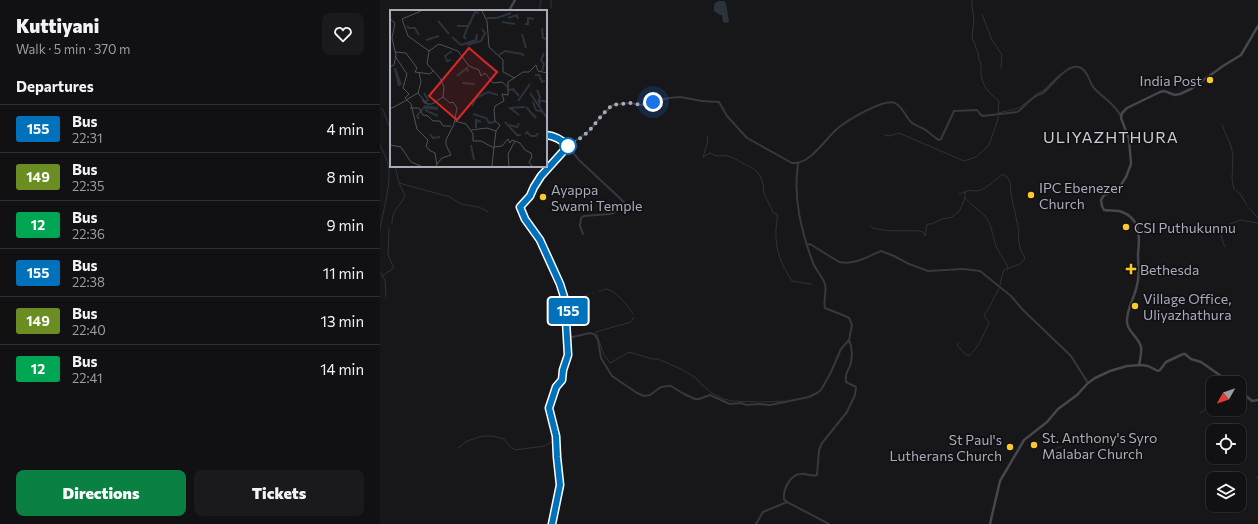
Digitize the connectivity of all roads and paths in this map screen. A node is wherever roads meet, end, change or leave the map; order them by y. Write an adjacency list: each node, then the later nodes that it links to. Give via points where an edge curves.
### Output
1 (515, 0): 2 (main road)
2 (510, 10)
3 (1258, 26): 4 (main road, via 1241,55 1191,89 1175,95 1160,92 1127,108)
4 (1121, 116): 7 (street, via 1115,106 1092,86 1088,74 1077,67 1060,75 1044,92 1036,95 1017,112 983,116 977,110 954,111 939,140 910,122 905,112 895,103 888,102 848,121); 12 (main road, via 1131,150 1131,164 1121,184 1114,191 1104,195 1101,200 1104,210 1126,214 1138,228 1139,275 1127,323 1142,348)
5 (547, 135): 6 (main road, via 562,140)
6 (568, 146): 7 (street, via 589,131 612,105 641,105 680,97 719,102 727,116 747,138); 8 (street, via 579,160 624,202 618,211 610,214 581,218); 10 (main road, via 541,176 530,196 520,207 540,240 566,303)
7 (798, 164): 9 (street, via 797,204)
8 (583, 234)
9 (807, 245): 11 (street, via 826,290 824,308 849,318 852,325); 14 (street, via 810,244 842,263 864,260 881,251 928,271 980,271 1011,296 1071,356)
10 (568, 338): 11 (street, via 593,333 598,340 601,358 612,376 641,395 650,395 663,386 671,386 695,399 710,395 730,404 749,405 770,405 818,393 831,372 841,348); 18 (main road, via 568,355 562,380 556,387 549,408 556,436 560,485)
11 (850, 340): 17 (street, via 852,354 846,382 856,387 855,394 847,412 822,443 817,475 812,477 802,473 796,474 788,482 784,492 784,499)
12 (1139, 365): 13 (main road, via 1158,371 1166,362 1185,354); 14 (main road, via 1110,371)
13 (1221, 376)
14 (1088, 382): 21 (main road, via 1077,395 1022,443 1000,481)
15 (1246, 396): 16 (main road, via 1252,401)
16 (1258, 400)
17 (787, 502): 19 (street, via 763,512); 20 (street)
18 (552, 524)
19 (756, 524)
20 (829, 524)
21 (990, 524)

